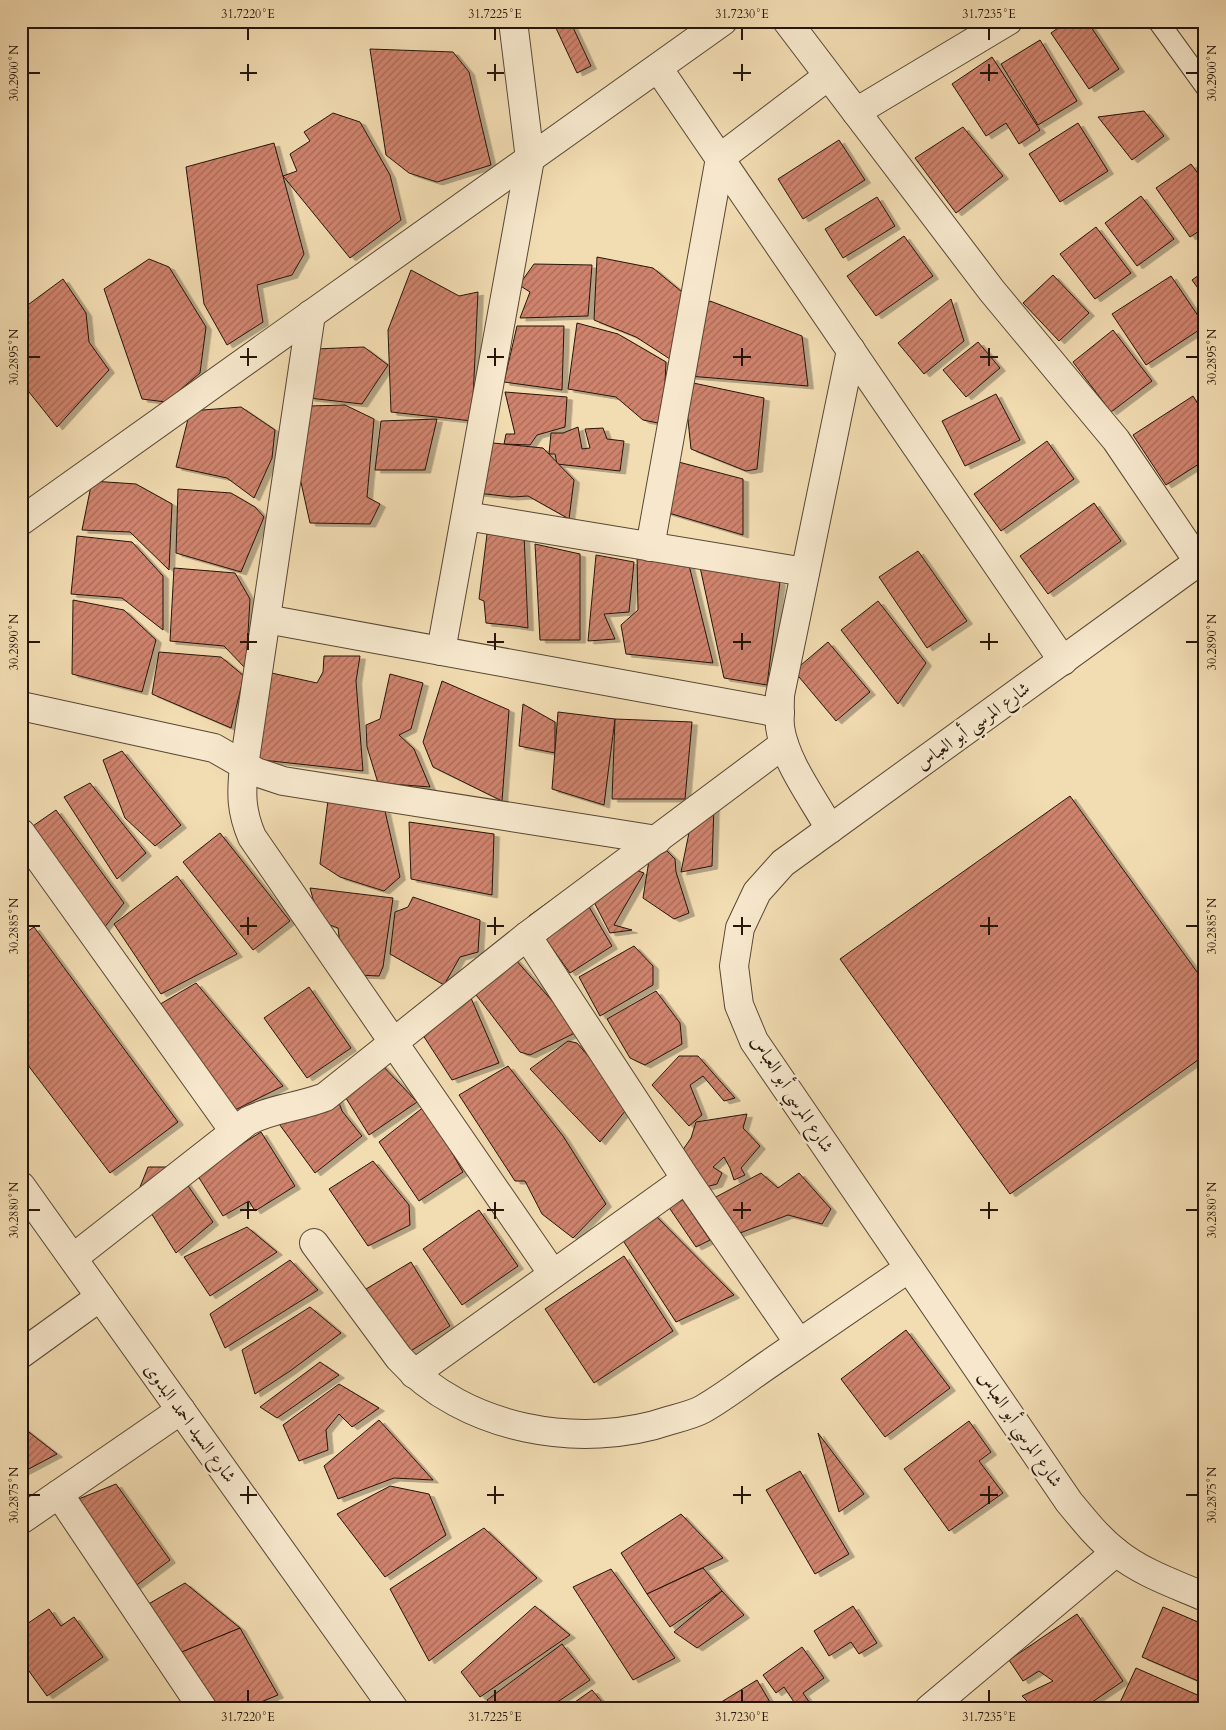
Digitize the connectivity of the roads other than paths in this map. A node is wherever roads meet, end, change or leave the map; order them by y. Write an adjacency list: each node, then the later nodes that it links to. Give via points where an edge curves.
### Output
1 (513, 21): 11 (street)
2 (723, 21): 6 (street)
3 (787, 21): 7 (street)
4 (1008, 21): 9 (street)
5 (1158, 21): 8 (lane)
6 (658, 68): 10 (street); 11 (street)
7 (828, 76): 9 (street); 10 (street)
8 (1205, 86)
9 (856, 112): 17 (street, via 992,291 1116,440)
10 (720, 158): 13 (street); 16 (street)
11 (530, 159): 12 (street); 14 (street)
12 (311, 314): 15 (street); 19 (street)
13 (851, 350): 18 (street); 21 (street)
14 (466, 516): 16 (street); 20 (street)
15 (21, 521)
16 (650, 547): 18 (street)
17 (1202, 559): 21 (street, شارع المرسي أبو العباس)
18 (805, 572): 23 (street, via 780,695)
19 (266, 619): 20 (street); 25 (street)
20 (441, 651): 23 (street)
21 (1064, 661): 26 (street, شارع المرسي أبو العباس)
22 (21, 706): 25 (street, via 214,748)
23 (780, 713): 24 (street)
24 (784, 744): 26 (street); 28 (street)
25 (244, 766): 28 (street, via 282,782); 30 (street, via 242,804 252,837)
26 (830, 829): 36 (street, شارع المرسي أبو العباس, via 783,863 757,892 740,928 734,966 739,1005 754,1041)
27 (21, 833): 31 (street)
28 (657, 840): 29 (street)
29 (527, 936): 30 (street); 32 (street)
30 (394, 1042): 31 (street, via 326,1097 264,1112); 37 (street)
31 (234, 1131): 35 (street)
32 (686, 1178): 37 (street); 39 (street)
33 (21, 1186): 35 (street, شارع السيد احمد البدوى)
34 (314, 1243): 41 (street)
35 (73, 1258): 38 (street, شارع السيد احمد البدوى)
36 (909, 1268): 39 (street); 45 (street, شارع المرسي أبو العباس, via 1069,1502)
37 (553, 1274): 41 (street)
38 (100, 1297): 40 (street); 42 (street, شارع السيد احمد البدوى)
39 (799, 1344): 41 (street, via 703,1410 658,1425 613,1433 567,1434 521,1427 477,1412 436,1391)
40 (21, 1354)
41 (414, 1374)
42 (181, 1410): 43 (street); 48 (street, شارع السيد احمد البدوى)
43 (59, 1494): 44 (street); 47 (street)
44 (21, 1520)
45 (1116, 1552): 46 (street, شارع المرسي أبو العباس, via 1140,1568); 49 (street)
46 (1205, 1597)
47 (203, 1709)
48 (394, 1709)
49 (929, 1709)

